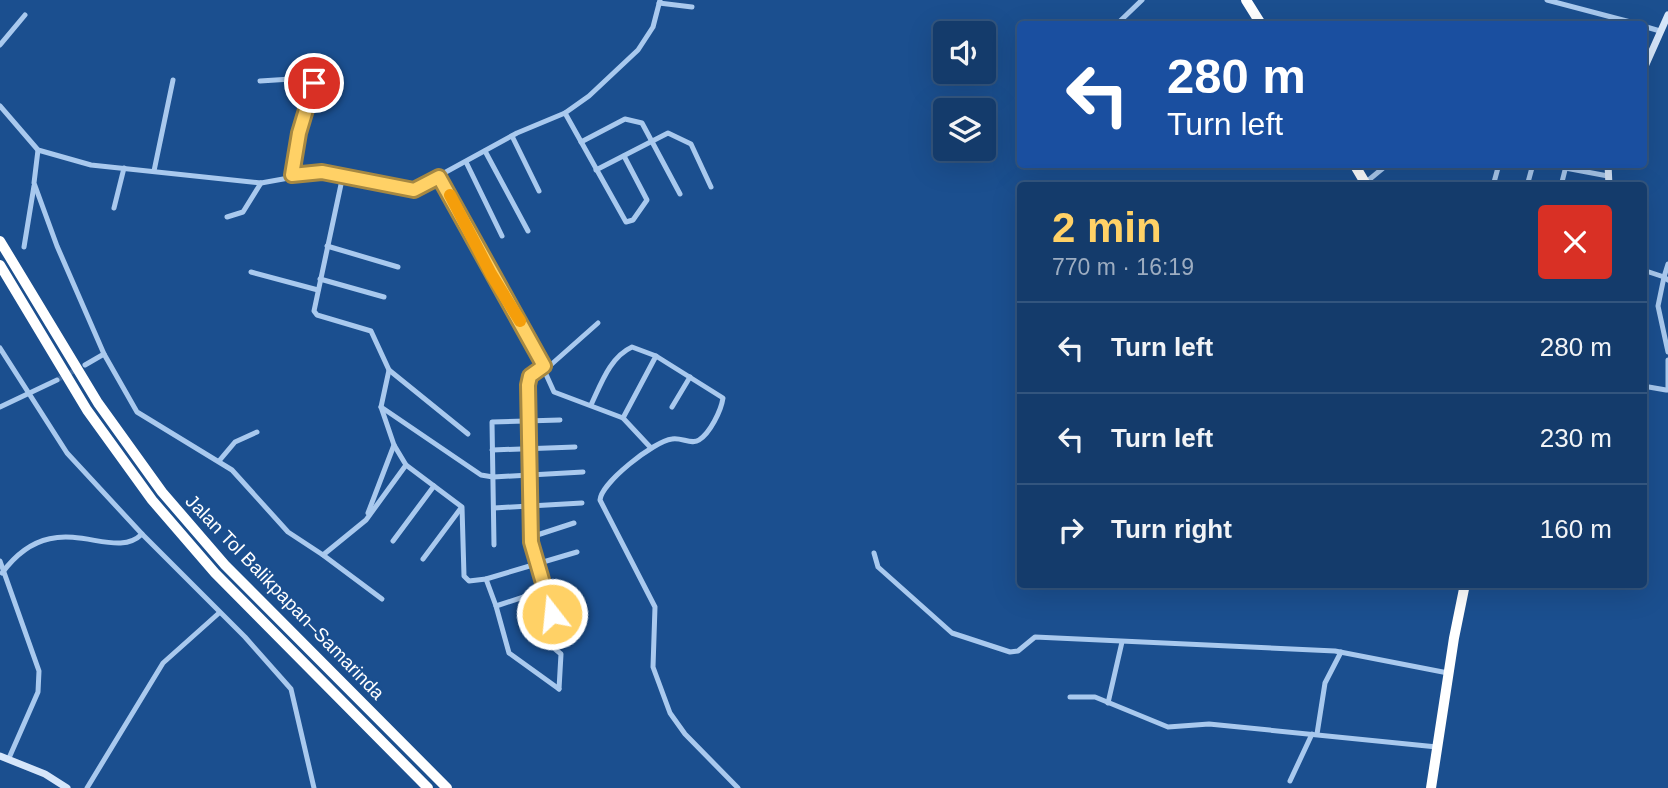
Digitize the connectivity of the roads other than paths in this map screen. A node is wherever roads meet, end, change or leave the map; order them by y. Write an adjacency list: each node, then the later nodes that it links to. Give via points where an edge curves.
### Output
1 (1142, 0): 8 (street)
2 (1246, 0): 9 (highway)
3 (1547, 0): 10 (street)
4 (660, 1): 5 (street); 18 (street, via 653,27 638,50)
5 (692, 7)
6 (25, 15): 13 (street)
7 (1668, 15): 12 (street)
8 (1120, 21)
9 (1259, 21)
10 (1626, 21)
11 (1647, 27): 12 (street)
12 (1660, 31): 14 (street)
13 (0, 46)
14 (1647, 56)
15 (173, 80): 33 (street)
16 (260, 81): 35 (street, via 313,81)
17 (0, 106): 22 (street)
18 (565, 113): 19 (street); 21 (street)
19 (512, 136): 23 (street); 45 (street)
20 (651, 140): 21 (street, via 642,123 625,119); 24 (street); 44 (street, via 668,133 688,141); 46 (street)
21 (581, 142): 31 (street)
22 (38, 150): 26 (street, via 91,165); 42 (street)
23 (485, 151): 25 (street); 49 (street)
24 (624, 156): 31 (street); 31 (street, via 647,200 629,222 621,218)
25 (466, 162): 38 (street); 50 (street)
26 (124, 168): 33 (street); 47 (street)
27 (1384, 168): 39 (street)
28 (1560, 168): 32 (street)
29 (1582, 168): 34 (street)
30 (1608, 168): 37 (street)
31 (596, 170)
32 (1565, 170): 34 (street); 40 (street)
33 (153, 171): 43 (street)
34 (1581, 172): 37 (street)
35 (292, 175): 36 (street); 43 (street)
36 (343, 175): 38 (street, via 414,190); 52 (street)
37 (1608, 176): 41 (street)
38 (439, 177): 71 (street)
39 (1368, 182)
40 (1562, 182)
41 (1609, 182)
42 (34, 183): 53 (street); 67 (street)
43 (261, 183): 48 (street, via 243,212)
44 (711, 187)
45 (539, 191)
46 (680, 194)
47 (114, 208)
48 (227, 217)
49 (528, 230)
50 (502, 236)
51 (0, 241): 138 (highway, Jalan Tol Balikpapan–Samarinda, via 98,403 162,492 225,565)
52 (327, 246): 56 (street); 59 (street)
53 (24, 247)
54 (1668, 264): 60 (street)
55 (0, 265): 137 (highway, Jalan Tol Balikpapan–Samarinda, via 87,410 152,500 215,573)
56 (398, 267)
57 (251, 272): 61 (street)
58 (1647, 272): 60 (street)
59 (320, 279): 61 (street); 62 (street)
60 (1666, 279): 64 (street, via 1658,306)
61 (318, 290): 72 (street, via 315,314 370,329)
62 (384, 297)
63 (598, 323): 71 (street)
64 (1666, 339): 66 (street)
65 (0, 348): 77 (street)
66 (1668, 352)
67 (104, 354): 70 (street); 92 (street, via 141,415)
68 (656, 356): 73 (street); 78 (street, via 632,347 623,351); 82 (street)
69 (1668, 360): 76 (street)
70 (85, 365)
71 (545, 368): 78 (street, via 559,396); 83 (street, via 529,378)
72 (388, 370): 80 (street); 86 (street)
73 (690, 377): 81 (street); 90 (street, via 721,395 721,407 697,442 672,439)
74 (57, 380): 77 (street)
75 (1647, 387): 76 (street)
76 (1667, 390)
77 (31, 392): 79 (street); 104 (street, via 67,453)
78 (591, 405): 82 (street)
79 (0, 407)
80 (380, 407): 87 (street); 96 (street, via 476,473)
81 (671, 407)
82 (623, 418): 90 (street)
83 (528, 419): 84 (street); 88 (street); 91 (street, via 492,422)
84 (560, 420)
85 (257, 432): 92 (street, via 235,442)
86 (468, 434)
87 (394, 445): 93 (street); 102 (street)
88 (529, 447): 89 (street); 91 (street); 95 (street)
89 (575, 447)
90 (651, 448): 139 (street, via 605,486 600,500 655,607 653,667 670,713)
91 (492, 450): 96 (street)
92 (219, 461): 110 (street, via 288,532)
93 (406, 465): 97 (street); 102 (street)
94 (583, 472): 95 (street)
95 (530, 475): 96 (street); 99 (street)
96 (493, 477): 101 (street)
97 (434, 486): 100 (street); 106 (street)
98 (582, 503): 99 (street)
99 (531, 506): 101 (street); 105 (street)
100 (462, 507): 111 (street); 115 (street, via 464,576 469,581)
101 (494, 508): 107 (street)
102 (366, 520): 110 (street)
103 (574, 523): 105 (street)
104 (142, 534): 114 (street, via 115,544 90,538 45,539 28,545); 122 (street)
105 (531, 537): 113 (street)
106 (393, 541)
107 (494, 545)
108 (577, 552): 113 (street)
109 (874, 554): 124 (street, via 878,567 912,601 952,633 971,641 1010,652 1035,637)
110 (323, 555): 120 (street)
111 (424, 559)
112 (0, 561): 114 (street)
113 (537, 562): 115 (street); 118 (street)
114 (2, 573): 132 (street, via 39,671 38,692)
115 (486, 579): 121 (street)
116 (561, 584): 118 (street)
117 (1464, 588): 126 (highway)
118 (545, 590): 119 (street); 123 (street, via 552,614)
119 (523, 597): 121 (street); 121 (street, via 537,634 561,654 559,689 509,653)
120 (382, 599)
121 (496, 606)
122 (219, 613): 135 (street, via 163,663); 136 (street, via 291,689)
123 (568, 626)
124 (1122, 642): 125 (street); 128 (street)
125 (1341, 652): 126 (street); 129 (street, via 1325,683)
126 (1448, 673): 130 (highway)
127 (1070, 697): 128 (street, via 1095,697)
128 (1108, 703): 129 (street, via 1162,726 1209,724)
129 (1315, 734): 130 (street); 133 (street)
130 (1437, 747): 140 (highway)
131 (0, 756): 132 (street)
132 (9, 758): 134 (street)
133 (1290, 781)
134 (67, 788)
135 (87, 788)
136 (314, 788)
137 (428, 788)
138 (447, 788)
139 (738, 788)
140 (1432, 788)

